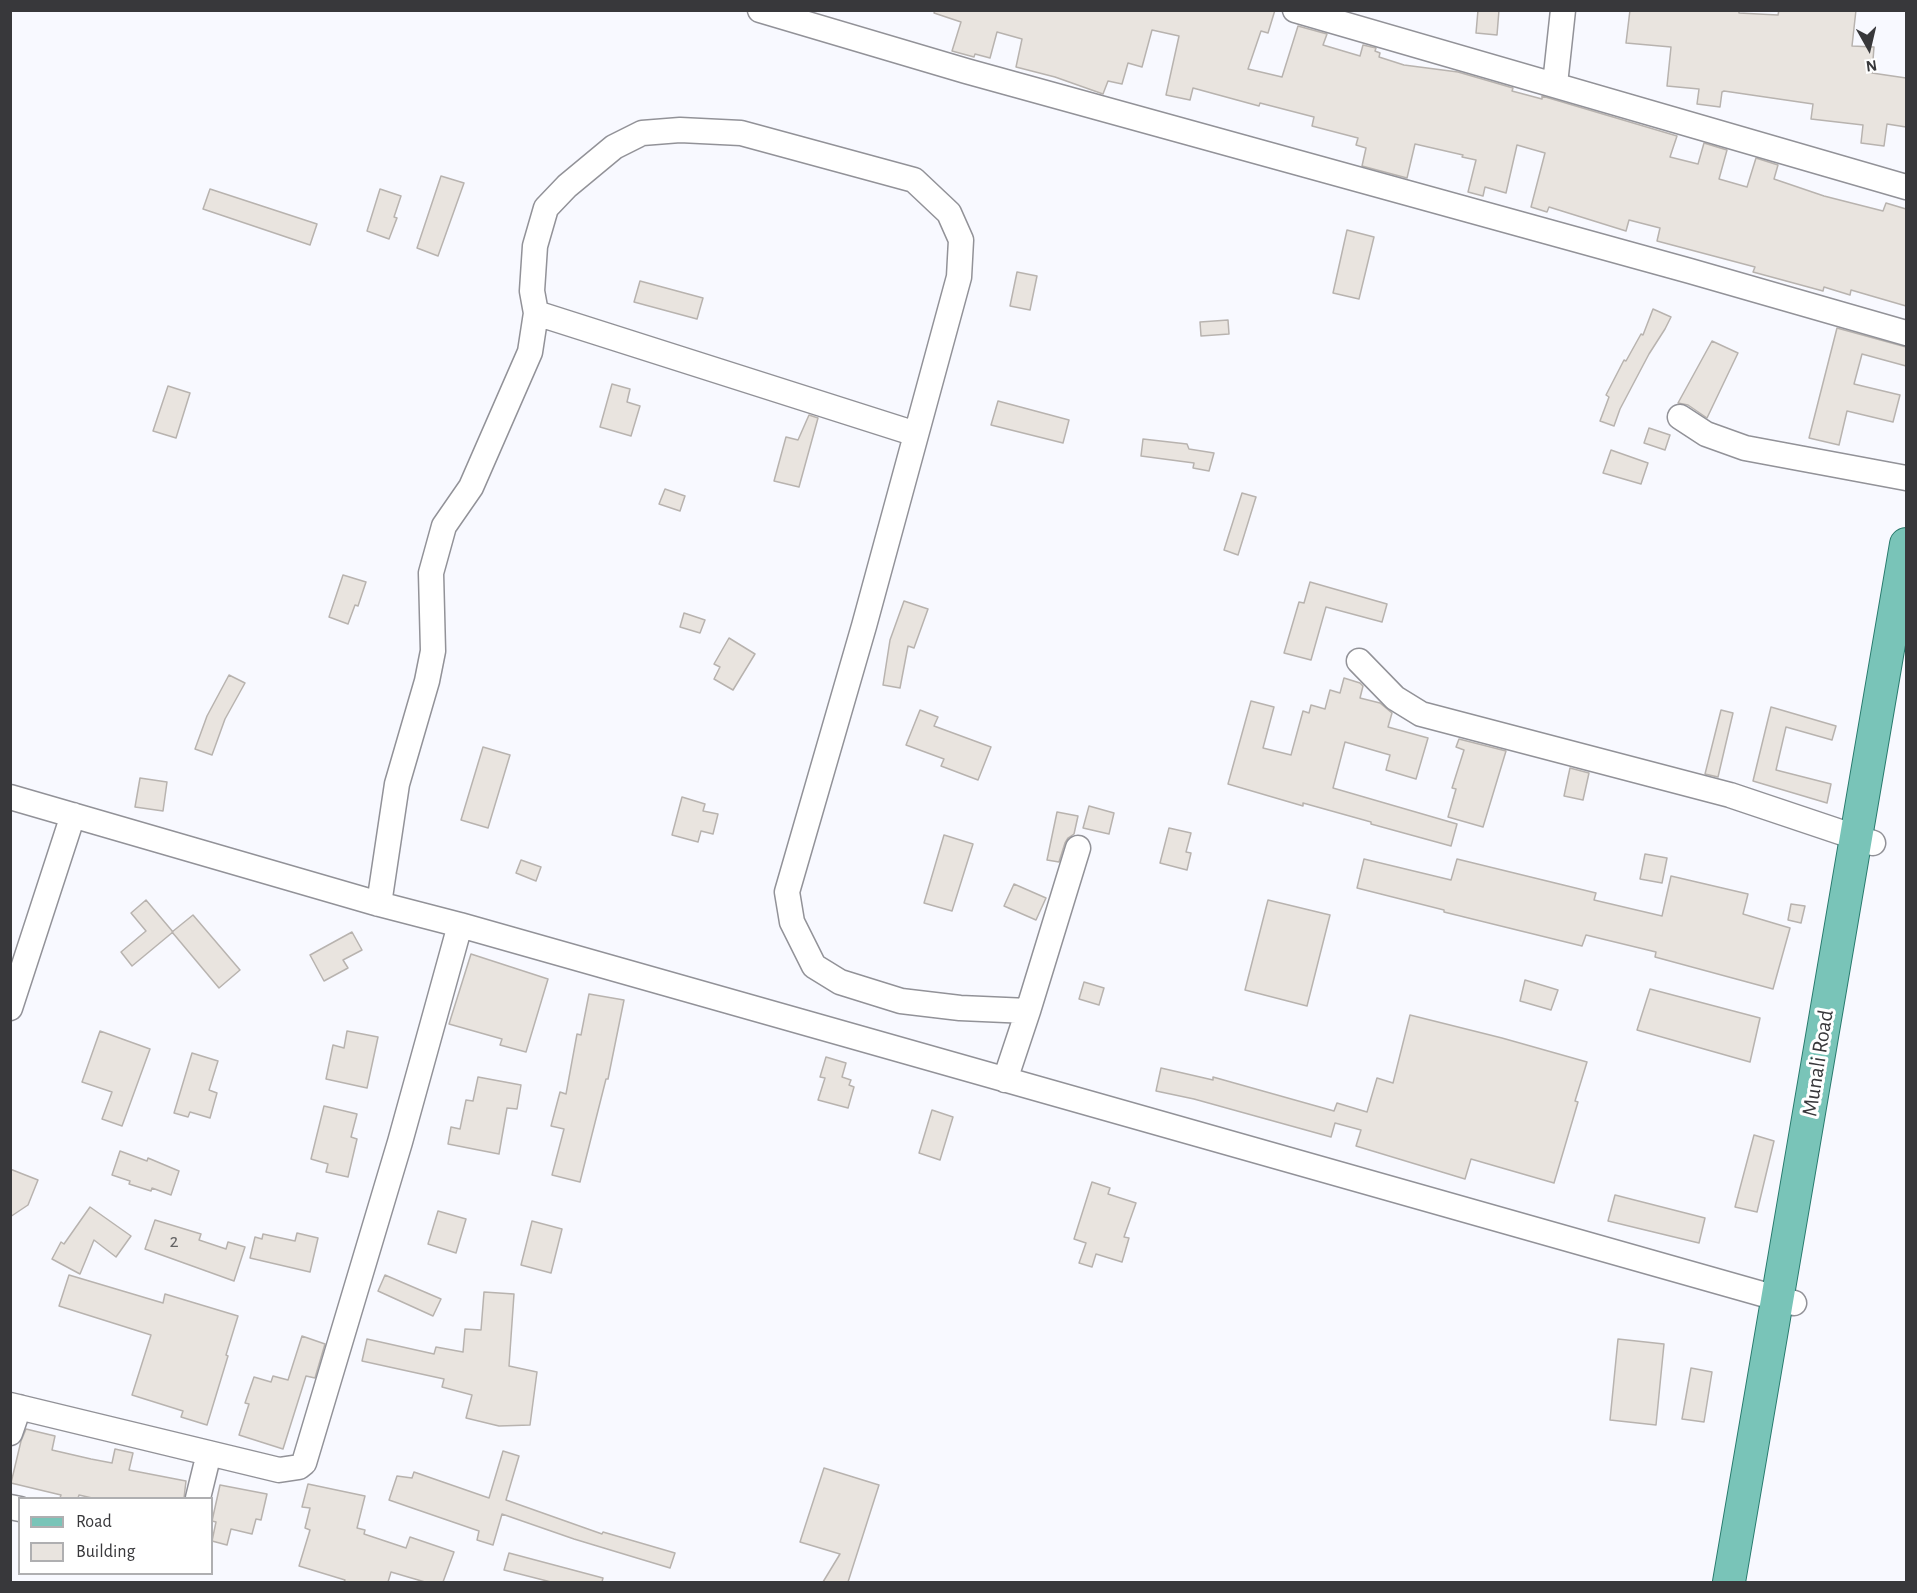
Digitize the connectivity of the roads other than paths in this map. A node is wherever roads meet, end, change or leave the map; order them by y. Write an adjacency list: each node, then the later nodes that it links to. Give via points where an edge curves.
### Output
1 (760, 10): 7 (street)
2 (1563, 10): 4 (street)
3 (1299, 11): 4 (street)
4 (1556, 84): 5 (street)
5 (1906, 187)
6 (536, 313): 9 (street); 9 (street, via 532,291 535,246 546,208 614,147 642,133 741,133 914,180 949,213 961,240 959,277); 18 (street, via 530,352 517,385 471,488 444,526 431,573 433,651 397,784)
7 (1906, 333)
8 (1680, 417): 10 (street, via 1706,434 1745,448)
9 (916, 435): 21 (street, via 787,892 792,922 814,966 840,982 901,1001)
10 (1906, 478)
11 (1906, 544): 16 (main road, Munali Road)
12 (1906, 652): 16 (main road, Munali Road)
13 (1359, 661): 16 (street, via 1395,698 1421,714 1730,795)
14 (10, 797): 15 (street)
15 (73, 815): 18 (street); 20 (street)
16 (1864, 840): 23 (main road, Munali Road)
17 (1078, 848): 21 (street)
18 (379, 904): 19 (street)
19 (460, 925): 22 (street); 26 (street, via 304,1463 279,1470)
20 (10, 1008)
21 (1028, 1011): 22 (street)
22 (1005, 1080): 23 (street)
23 (1786, 1301): 28 (main road, Munali Road); 29 (main road, Munali Road)
24 (14, 1406): 25 (street); 26 (street)
25 (10, 1433)
26 (209, 1453): 27 (street)
27 (198, 1497)
28 (1729, 1582)
29 (1746, 1582)

